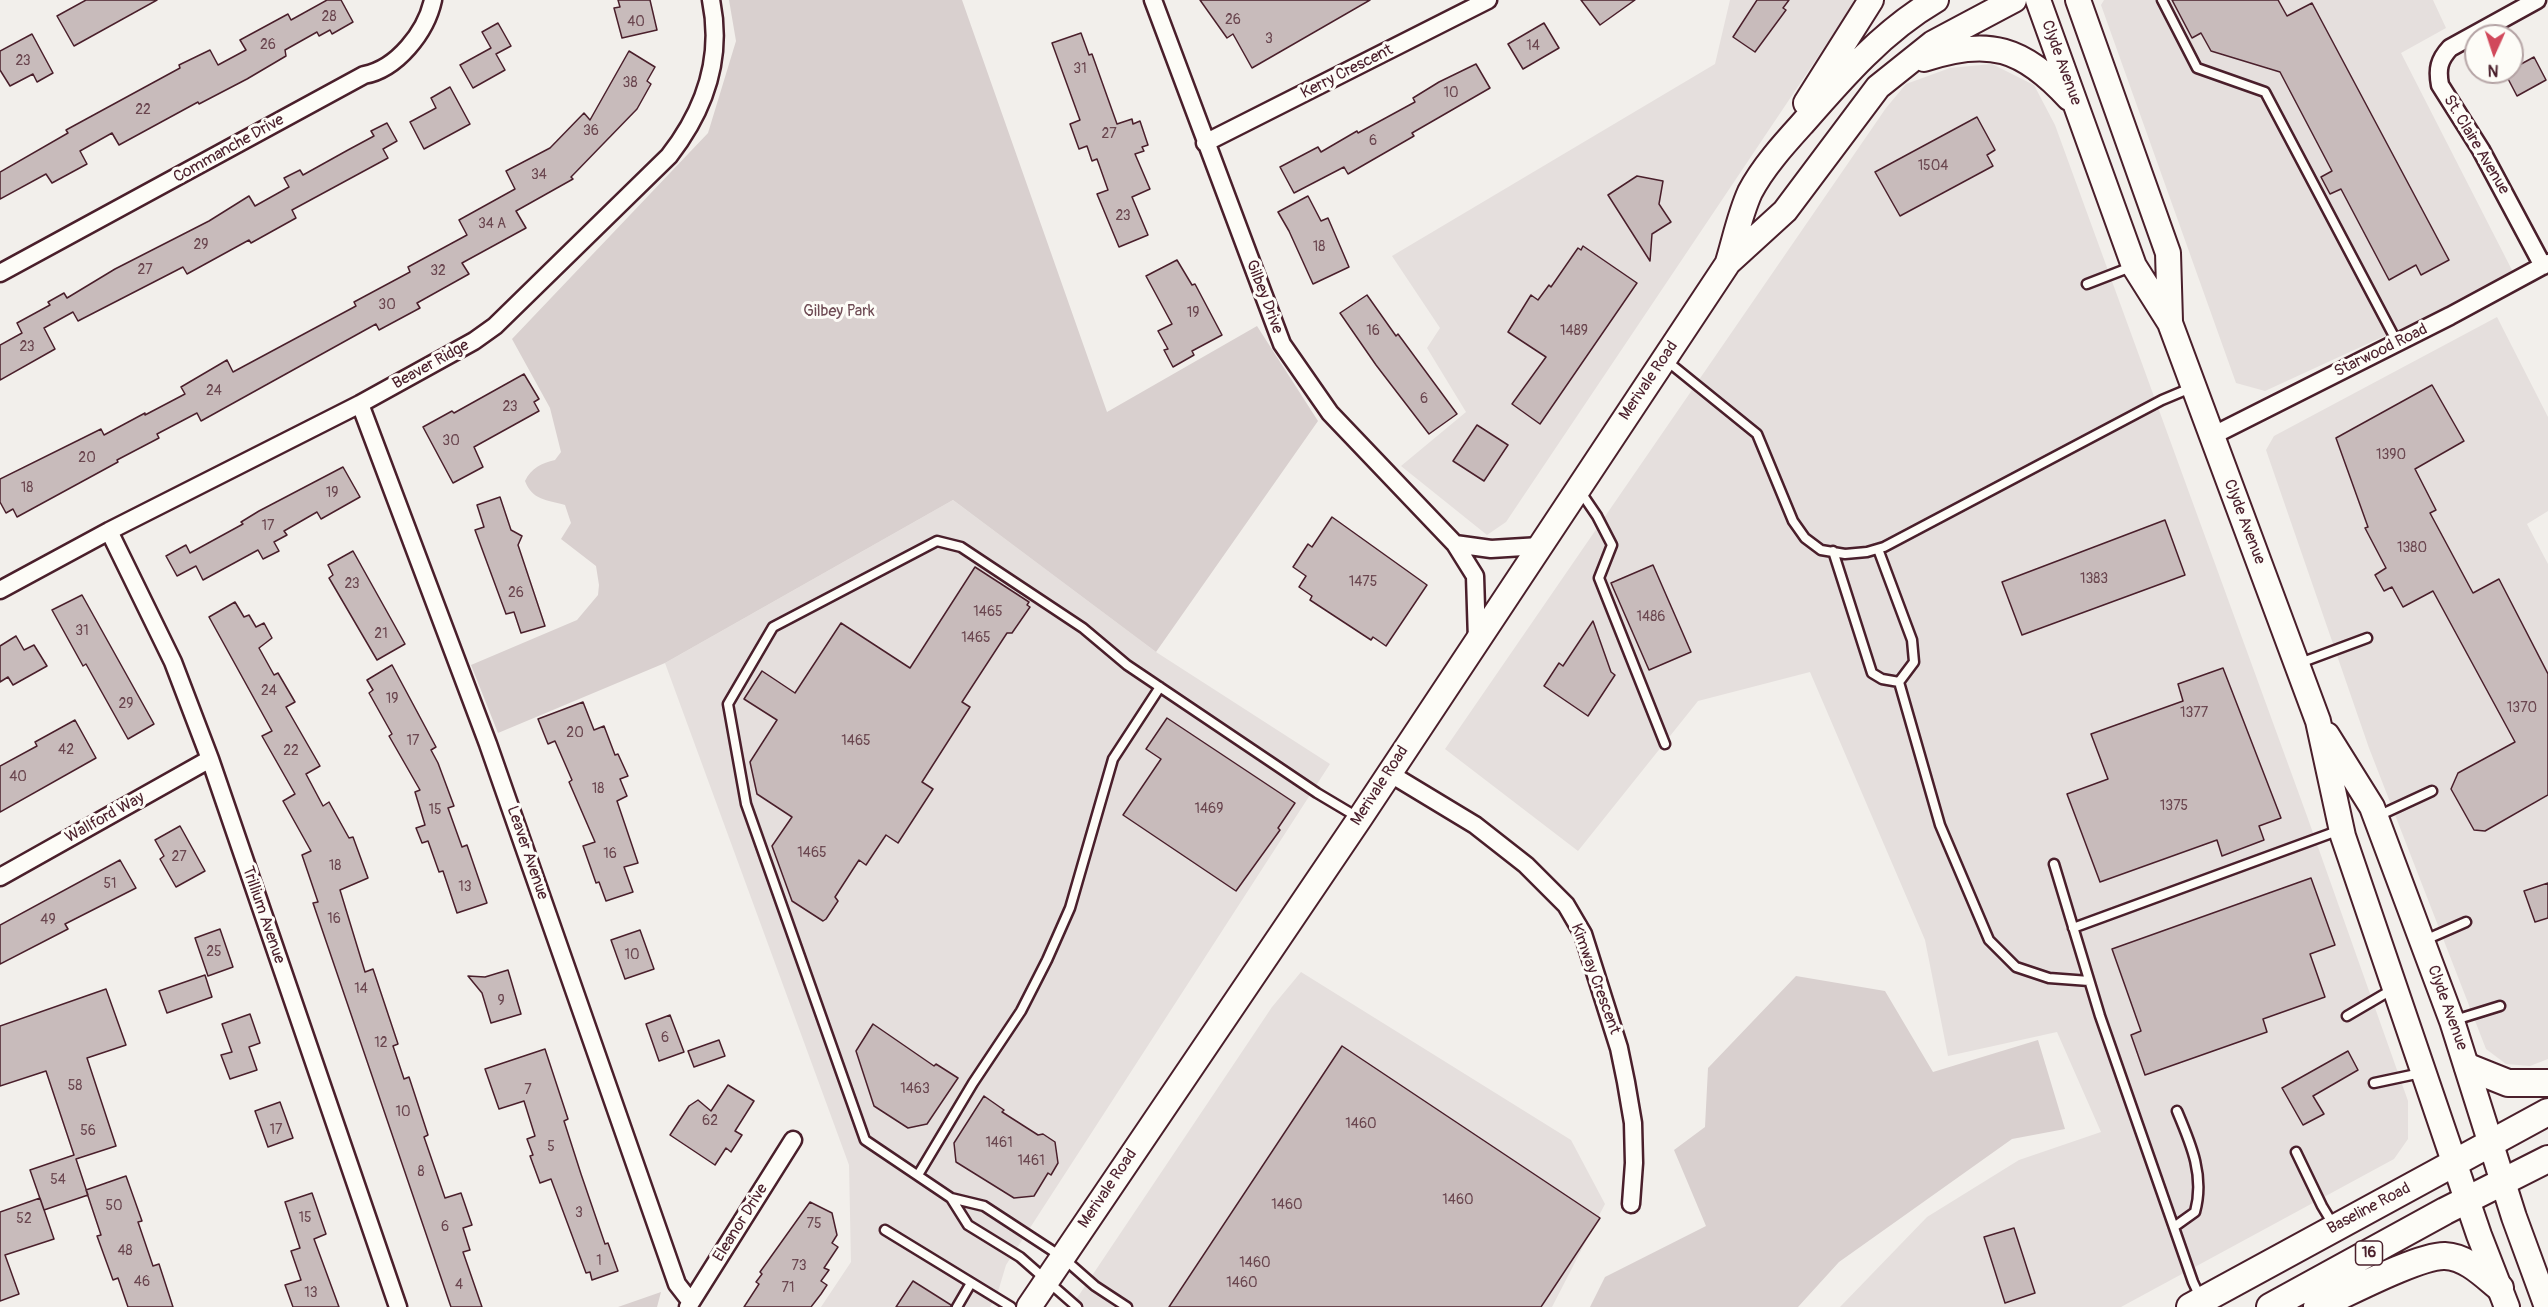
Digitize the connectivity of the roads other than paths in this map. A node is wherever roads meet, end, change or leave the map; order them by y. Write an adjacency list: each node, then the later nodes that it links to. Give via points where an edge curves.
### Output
1 (433, 0): 19 (street, Commanche Drive, via 412,44 376,73 364,75)
2 (711, 0): 25 (street, Beaver Ridge, via 716,29 705,93 690,127 669,156 495,326)
3 (1153, 0): 14 (street, Gilbey Drive)
4 (1488, 0): 14 (street, Kerry Crescent)
5 (1871, 0): 15 (main road)
6 (1936, 0): 15 (main road, Merivale Road, via 1872,48)
7 (2014, 0): 12 (main road, Merivale Road, via 1952,32)
8 (2038, 0): 13 (main road, Clyde Avenue)
9 (2078, 0): 21 (main road, Clyde Avenue, via 2168,253)
10 (2162, 0): 22 (lane, via 2197,68 2265,92)
11 (2537, 0): 17 (street, St. Claire Avenue, via 2450,48 2442,57 2438,74 2440,85)
12 (1902, 66): 13 (main road, via 1967,47 1997,50 2030,61); 16 (main road, Merivale Road, via 1863,105 1785,211)
13 (2076, 105): 18 (main road, Clyde Avenue)
14 (1205, 142): 29 (street, Gilbey Drive, via 1282,344 1330,413)
15 (1776, 154): 16 (main road, Merivale Road, via 1750,192)
16 (1728, 263): 23 (main road, Merivale Road)
17 (2546, 265): 22 (street, Starwood Road)
18 (2134, 266): 20 (lane); 21 (main road, Clyde Avenue)
19 (0, 273)
20 (2088, 284)
21 (2170, 323): 24 (main road, Clyde Avenue)
22 (2397, 342): 26 (street, Starwood Road)
23 (1664, 359): 27 (main road, Merivale Road); 32 (lane, via 1757,434 1793,520 1805,538 1821,550)
24 (2194, 387): 26 (main road, Clyde Avenue); 31 (lane, via 2162,400)
25 (360, 404): 28 (street, Beaver Ridge); 81 (street, Leaver Avenue, via 488,744 677,1284)
26 (2212, 436): 36 (main road, Clyde Avenue)
27 (1578, 489): 30 (main road, Merivale Road); 40 (lane, via 1612,545 1599,578)
28 (109, 531): 33 (street, Beaver Ridge); 41 (street, Trillium Avenue, via 172,662)
29 (1455, 544): 30 (street, via 1491,549); 35 (street, Gilbey Drive, via 1475,576)
30 (1540, 546): 35 (main road, Merivale Road)
31 (1878, 549): 32 (lane); 37 (lane, via 1912,640 1914,662)
32 (1833, 552): 37 (lane, via 1872,673)
33 (0, 590)
34 (2367, 638): 36 (lane)
35 (1478, 640): 42 (main road, Merivale Road)
36 (2298, 664): 39 (main road, Clyde Avenue)
37 (1899, 682): 52 (lane, via 1940,825 1989,940 2016,967 2049,978)
38 (1160, 687): 45 (lane); 68 (lane, via 1113,759 1070,908 1047,960 1021,1011); 68 (lane, via 1083,628 961,547 937,541 773,627 728,704 746,804 865,1140)
39 (2318, 721): 44 (main road, Clyde Avenue); 46 (main road, Clyde Avenue)
40 (1665, 744)
41 (210, 759): 48 (street, Wallford Way); 82 (street, Trillium Avenue)
42 (1389, 773): 45 (main road, Merivale Road); 72 (street, Kimway Crescent, via 1475,825 1526,865 1566,905 1583,934 1626,1082 1633,1123)
43 (2432, 790): 44 (lane)
44 (2375, 817): 51 (main road, Clyde Avenue)
45 (1359, 818): 76 (main road, Merivale Road)
46 (2342, 829): 50 (lane); 53 (main road, Clyde Avenue)
47 (2054, 864): 50 (lane)
48 (0, 877)
49 (2466, 922): 51 (lane)
50 (2073, 928): 52 (lane)
51 (2423, 941): 56 (main road, Clyde Avenue)
52 (2090, 981): 73 (lane)
53 (2396, 987): 55 (lane); 58 (main road, Clyde Avenue)
54 (2500, 1006): 56 (lane)
55 (2346, 1016)
56 (2452, 1021): 57 (main road, Clyde Avenue)
57 (2468, 1068): 60 (main road, via 2508,1083); 64 (main road, Clyde Avenue)
58 (2425, 1072): 59 (lane); 67 (main road, Clyde Avenue)
59 (2374, 1083)
60 (2548, 1083)
61 (2177, 1111): 73 (lane, via 2197,1158 2198,1200 2195,1212)
62 (2548, 1112): 64 (main road, Baseline Road / 16)
63 (794, 1140): 81 (street, Eleanor Drive)
64 (2491, 1145): 67 (main road, Baseline Road / 16); 69 (main road, Clyde Avenue)
65 (2295, 1152): 74 (lane)
66 (2548, 1159): 69 (main road, 16)
67 (2454, 1164): 71 (main road, Clyde Avenue); 74 (main road, Baseline Road / 16)
68 (918, 1175): 70 (lane)
69 (2504, 1182): 71 (main road, 16); 90 (main road, Clyde Avenue)
70 (951, 1198): 76 (lane, via 984,1206); 77 (lane, via 968,1226 1020,1257)
71 (2468, 1200): 79 (main road, Clyde Avenue); 88 (main road, 16)
72 (1631, 1204)
73 (2174, 1227): 80 (lane)
74 (2335, 1227): 80 (main road, Baseline Road / 16)
75 (885, 1230): 78 (lane)
76 (1062, 1257): 77 (main road, Merivale Road); 87 (lane)
77 (1046, 1280): 85 (main road, Merivale Road); 86 (lane)
78 (971, 1283): 83 (lane); 84 (lane)
79 (2503, 1297): 89 (main road, via 2469,1264 2444,1256 2396,1271)
80 (2196, 1304)
81 (689, 1305)
82 (398, 1307)
83 (957, 1307)
84 (1011, 1307)
85 (1029, 1307)
86 (1077, 1307)
87 (1127, 1307)
88 (2270, 1307)
89 (2317, 1307)
90 (2547, 1307)

